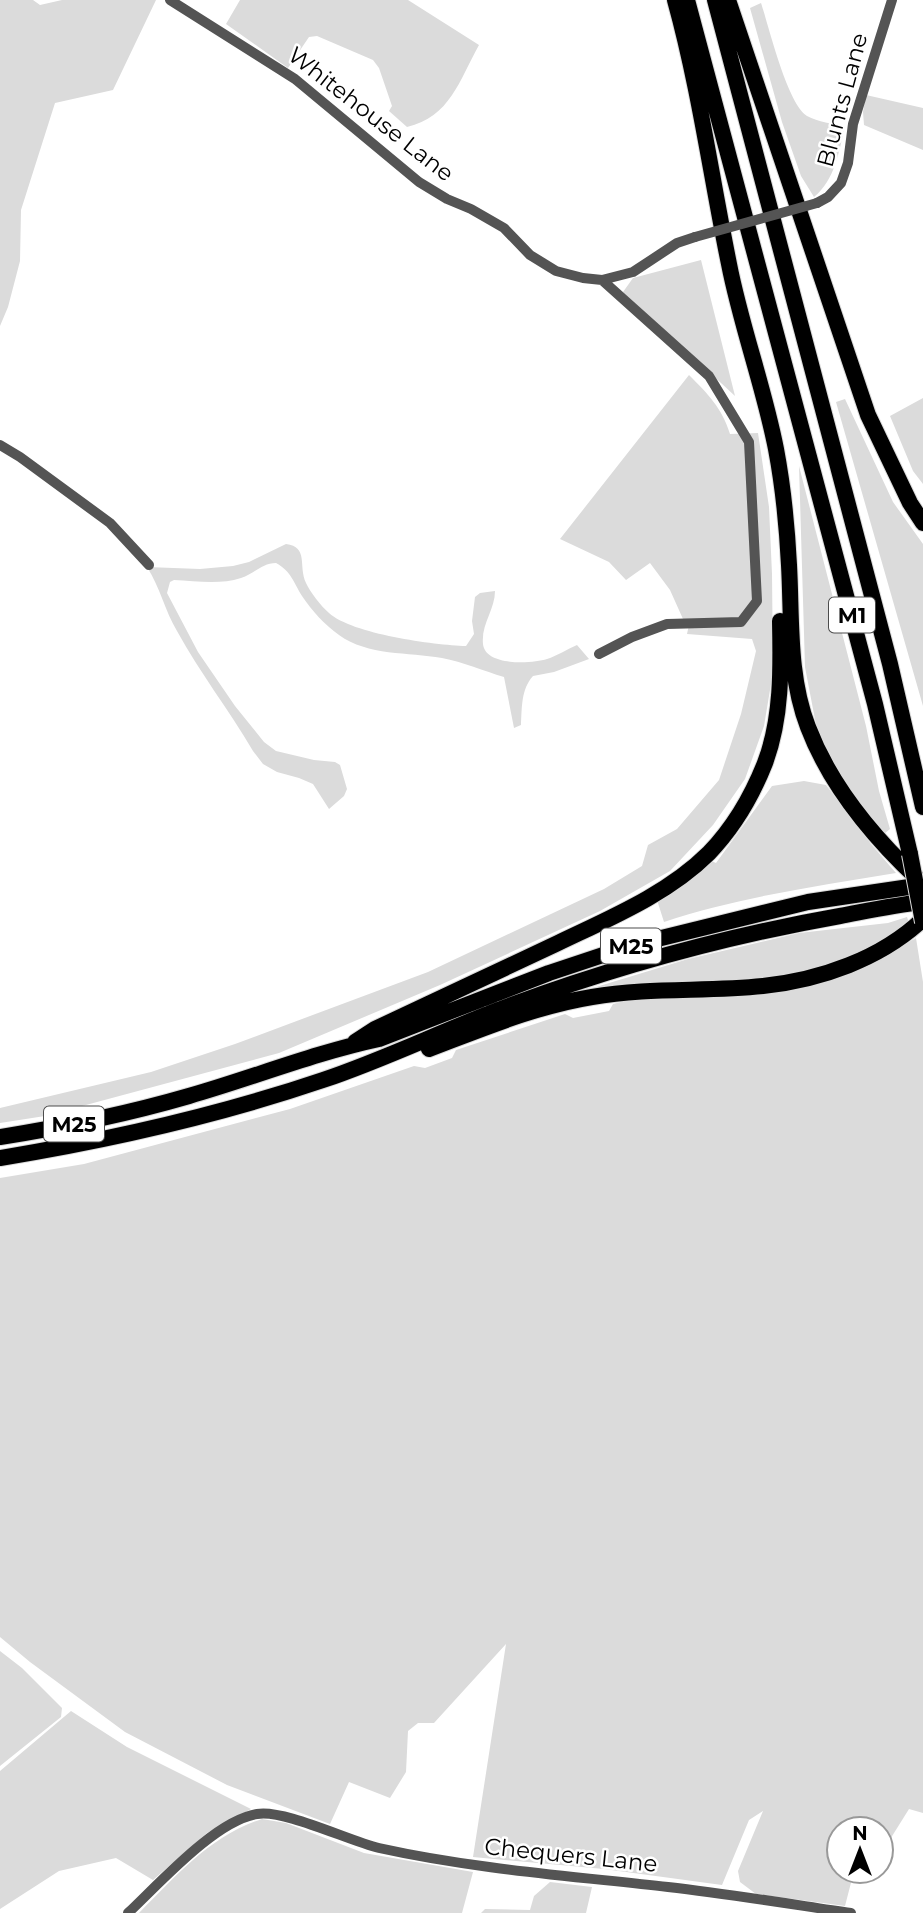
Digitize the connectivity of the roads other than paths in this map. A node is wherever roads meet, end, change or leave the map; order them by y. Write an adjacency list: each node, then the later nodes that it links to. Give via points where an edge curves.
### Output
1 (170, 0): 8 (street, Whitehouse Lane, via 295,79 419,182 504,228 530,255 556,271)
2 (675, 0): 11 (highway, via 688,46 729,267 776,448)
3 (687, 0): 19 (highway, M1, bridge, via 876,704 910,854)
4 (715, 0): 16 (highway, M1, via 890,664)
5 (728, 0): 9 (highway)
6 (892, 0): 7 (street, Blunts Lane, bridge, via 853,124 841,183 817,204 695,237)
7 (660, 254): 8 (street, Whitehouse Lane, via 633,272)
8 (602, 280): 15 (street, via 709,376 749,442 757,601 741,622 667,624)
9 (879, 441): 12 (highway); 13 (highway)
10 (0, 445): 14 (street, via 110,523)
11 (782, 494): 17 (highway, bridge, via 791,632 808,727 835,779 876,835); 20 (highway, via 781,659 775,727 756,784 731,827 709,853 656,894 375,1028)
12 (923, 505)
13 (923, 523)
14 (149, 565)
15 (598, 654)
16 (923, 807)
17 (923, 885): 20 (highway, M25, via 808,902 633,946 549,973 379,1040)
18 (923, 902): 21 (highway, M25, via 798,923 648,960 508,1006)
19 (919, 923): 21 (highway, via 866,958 813,977 762,986 654,989 589,997 519,1015 424,1051)
20 (351, 1045): 22 (highway, M25, via 189,1096)
21 (395, 1053): 23 (highway, M25, via 311,1084 161,1127)
22 (0, 1137)
23 (0, 1158)
24 (128, 1913): 25 (street, Chequers Lane, via 226,1826 259,1813 371,1846 450,1863 720,1893)
25 (852, 1913)

